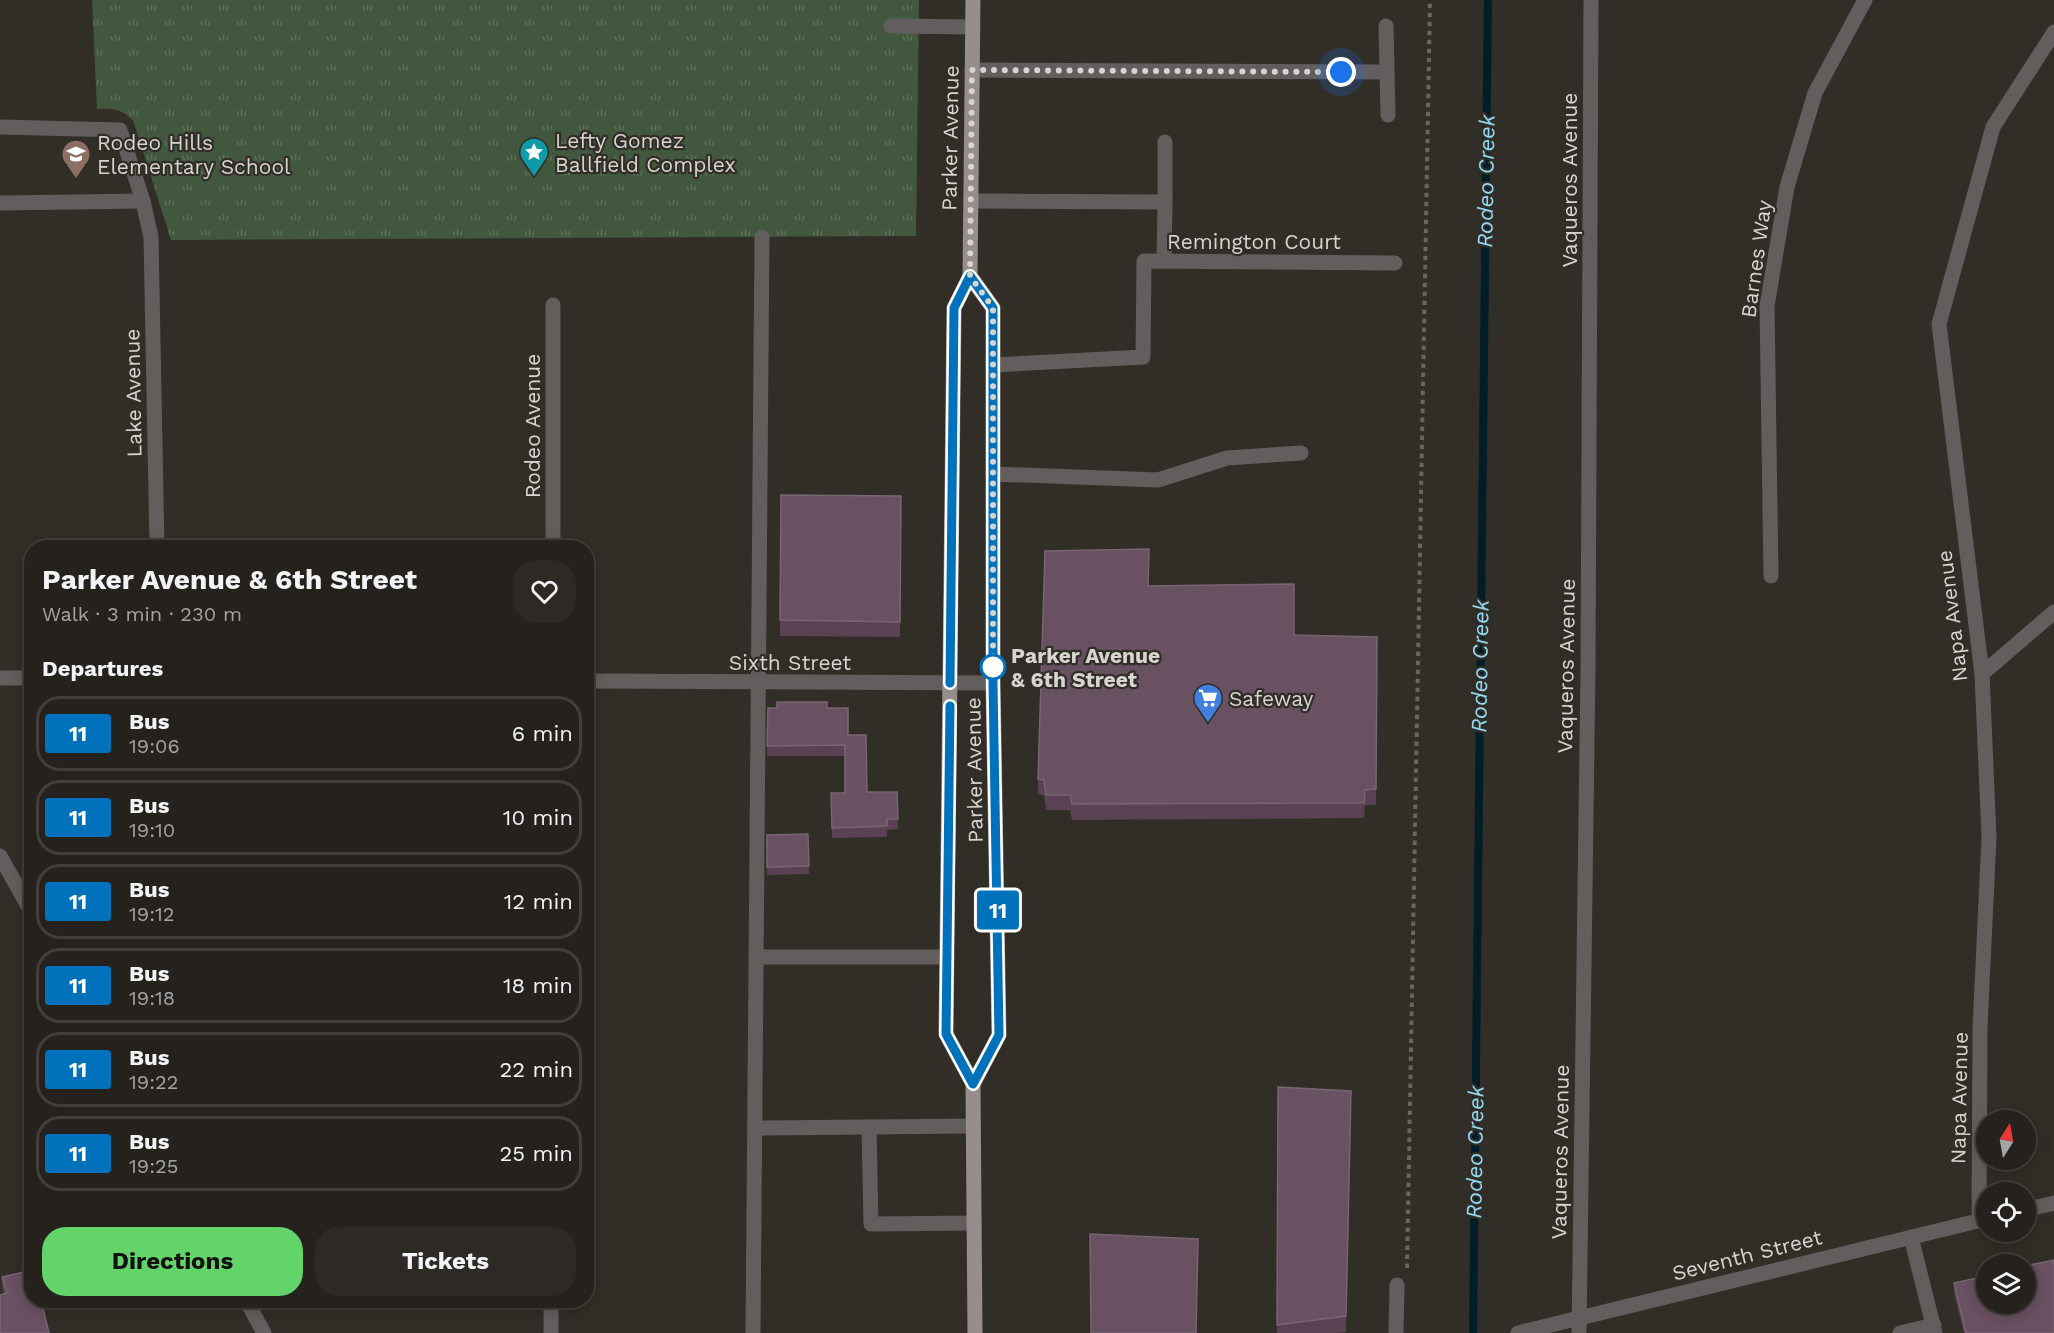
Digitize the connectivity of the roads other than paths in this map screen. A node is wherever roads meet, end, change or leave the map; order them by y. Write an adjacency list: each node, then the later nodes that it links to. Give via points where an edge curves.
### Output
1 (973, 0): 6 (main road, Parker Avenue)
2 (1592, 0): 53 (street, Vaqueros Avenue)
3 (1865, 0): 27 (street, Barnes Way, via 1815,93 1786,187 1767,306)
4 (891, 26): 6 (street)
5 (1386, 26): 9 (street)
6 (973, 27): 8 (main road, Parker Avenue)
7 (2054, 32): 29 (street, Napa Avenue, via 1993,127 1939,324)
8 (972, 70): 9 (street); 14 (main road, Parker Avenue)
9 (1387, 72): 10 (street)
10 (1388, 115)
11 (0, 127): 13 (street, Lake Avenue, via 120,130)
12 (1165, 142): 15 (street)
13 (143, 201): 16 (street); 25 (street, Lake Avenue, via 152,237)
14 (971, 201): 15 (street); 20 (main road, Parker Avenue)
15 (1165, 202): 18 (street)
16 (0, 203)
17 (762, 237): 33 (street)
18 (1164, 261): 19 (street, Remington Court); 22 (street, Remington Court, via 1144,261 1143,357)
19 (1395, 263)
20 (970, 276): 22 (main road, Parker Avenue, via 993,308); 34 (main road, Parker Avenue, via 954,308)
21 (553, 305): 26 (street, Rodeo Avenue)
22 (993, 364): 24 (main road, Parker Avenue)
23 (1301, 453): 24 (street, via 1227,458 1158,480)
24 (993, 474): 35 (main road, Parker Avenue)
25 (157, 540)
26 (553, 540)
27 (1771, 576)
28 (2054, 612): 29 (street)
29 (1982, 674): 44 (street, Napa Avenue, via 1989,837 1980,1028)
30 (0, 678): 31 (street)
31 (24, 678)
32 (594, 681): 33 (street, Sixth Street)
33 (758, 682): 34 (street, Sixth Street); 38 (street)
34 (950, 683): 35 (street, Sixth Street); 39 (main road, Parker Avenue)
35 (993, 683): 40 (main road, Parker Avenue, via 999,1035)
36 (0, 856): 37 (street)
37 (24, 899)
38 (756, 957): 39 (street); 43 (street)
39 (947, 957): 40 (main road, Parker Avenue, via 946,1034)
40 (973, 1084): 41 (main road, Parker Avenue)
41 (973, 1126): 42 (street); 48 (main road, Parker Avenue)
42 (869, 1127): 43 (street); 48 (street, via 871,1224)
43 (754, 1128): 57 (street)
44 (1982, 1182)
45 (2054, 1203): 46 (street)
46 (2036, 1207)
47 (1976, 1221): 49 (street, Seventh Street)
48 (974, 1223): 58 (main road, Parker Avenue)
49 (1911, 1237): 53 (street, Seventh Street); 54 (street)
50 (1402, 1279): 59 (street)
51 (250, 1308): 55 (street)
52 (551, 1308): 56 (street)
53 (1579, 1326): 60 (street, Seventh Street)
54 (1935, 1329): 61 (street)
55 (264, 1333)
56 (551, 1333)
57 (753, 1333)
58 (975, 1333)
59 (1396, 1333)
60 (1518, 1333)
61 (1900, 1333)

